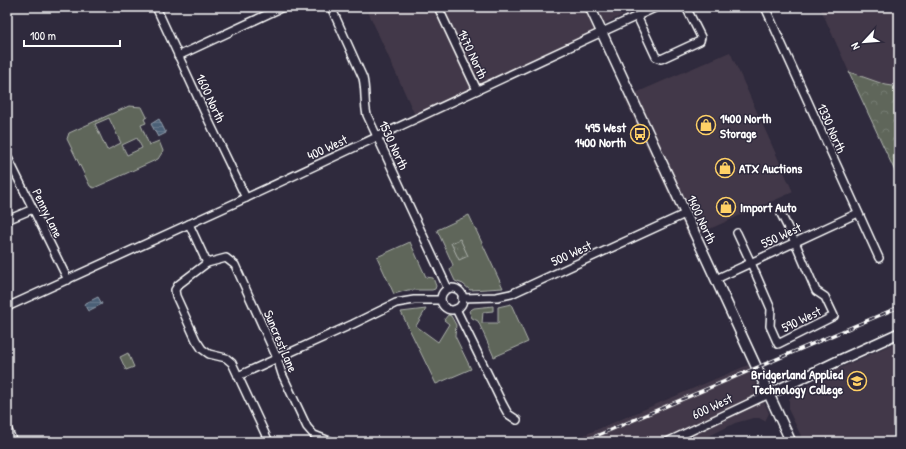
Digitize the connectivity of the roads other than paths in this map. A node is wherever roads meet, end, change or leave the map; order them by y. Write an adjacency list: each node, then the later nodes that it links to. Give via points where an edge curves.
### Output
1 (156, 7): 11 (street, 1600 North)
2 (282, 7): 11 (street)
3 (331, 7): 13 (street, 1530 North, via 363,78 365,107)
4 (438, 7): 12 (street, 1470 North)
5 (590, 7): 10 (main road, 1400 North)
6 (657, 7): 9 (street, 400 West)
7 (686, 7): 9 (street, via 701,37 700,41 661,59 656,57)
8 (765, 7): 17 (street, 1330 North)
9 (637, 16): 10 (street, 400 West)
10 (602, 32): 12 (street, 400 West); 18 (main road, 1400 North)
11 (178, 56): 15 (street, 1600 North)
12 (477, 90): 13 (street, 400 West)
13 (377, 137): 15 (street, 400 West); 29 (street, 1530 North)
14 (7, 156): 16 (street, Penny Lane)
15 (246, 198): 21 (street, 400 West)
16 (33, 209): 20 (street); 28 (street, Penny Lane)
17 (858, 213): 23 (street, 550 West); 24 (street, 1330 North)
18 (686, 214): 27 (main road, 1400 North); 30 (street, 500 West, via 511,294)
19 (781, 214): 23 (street)
20 (7, 220)
21 (189, 224): 25 (street); 28 (street, 400 West)
22 (736, 233): 26 (street)
23 (795, 242): 26 (street, 550 West); 26 (street, 590 West, via 816,291 825,297 834,316 778,344 770,326 771,310)
24 (879, 258)
25 (207, 263): 35 (street, Suncrest Lane, via 226,258 235,265); 36 (street, via 178,285 175,290 176,296 202,349 209,354 226,358 232,363)
26 (751, 263): 27 (street, 550 West)
27 (716, 279): 37 (main road, 1400 North)
28 (68, 280): 32 (street, 400 West)
29 (448, 289): 30 (street, via 458,290); 31 (street, via 442,293)
30 (462, 298): 33 (street, via 461,305)
31 (441, 300): 33 (street, via 446,308); 35 (street, via 396,303)
32 (7, 307)
33 (456, 309): 38 (street, via 503,405 508,414)
34 (899, 333): 37 (main road, 600 West)
35 (277, 358): 36 (street); 42 (street, Suncrest Lane, via 307,427 314,435)
36 (238, 376): 41 (street)
37 (769, 394): 43 (street, 600 West); 44 (main road, 1400 North)
38 (517, 420)
39 (7, 428): 40 (street)
40 (13, 442)
41 (269, 442)
42 (332, 442)
43 (667, 442)
44 (791, 442)

